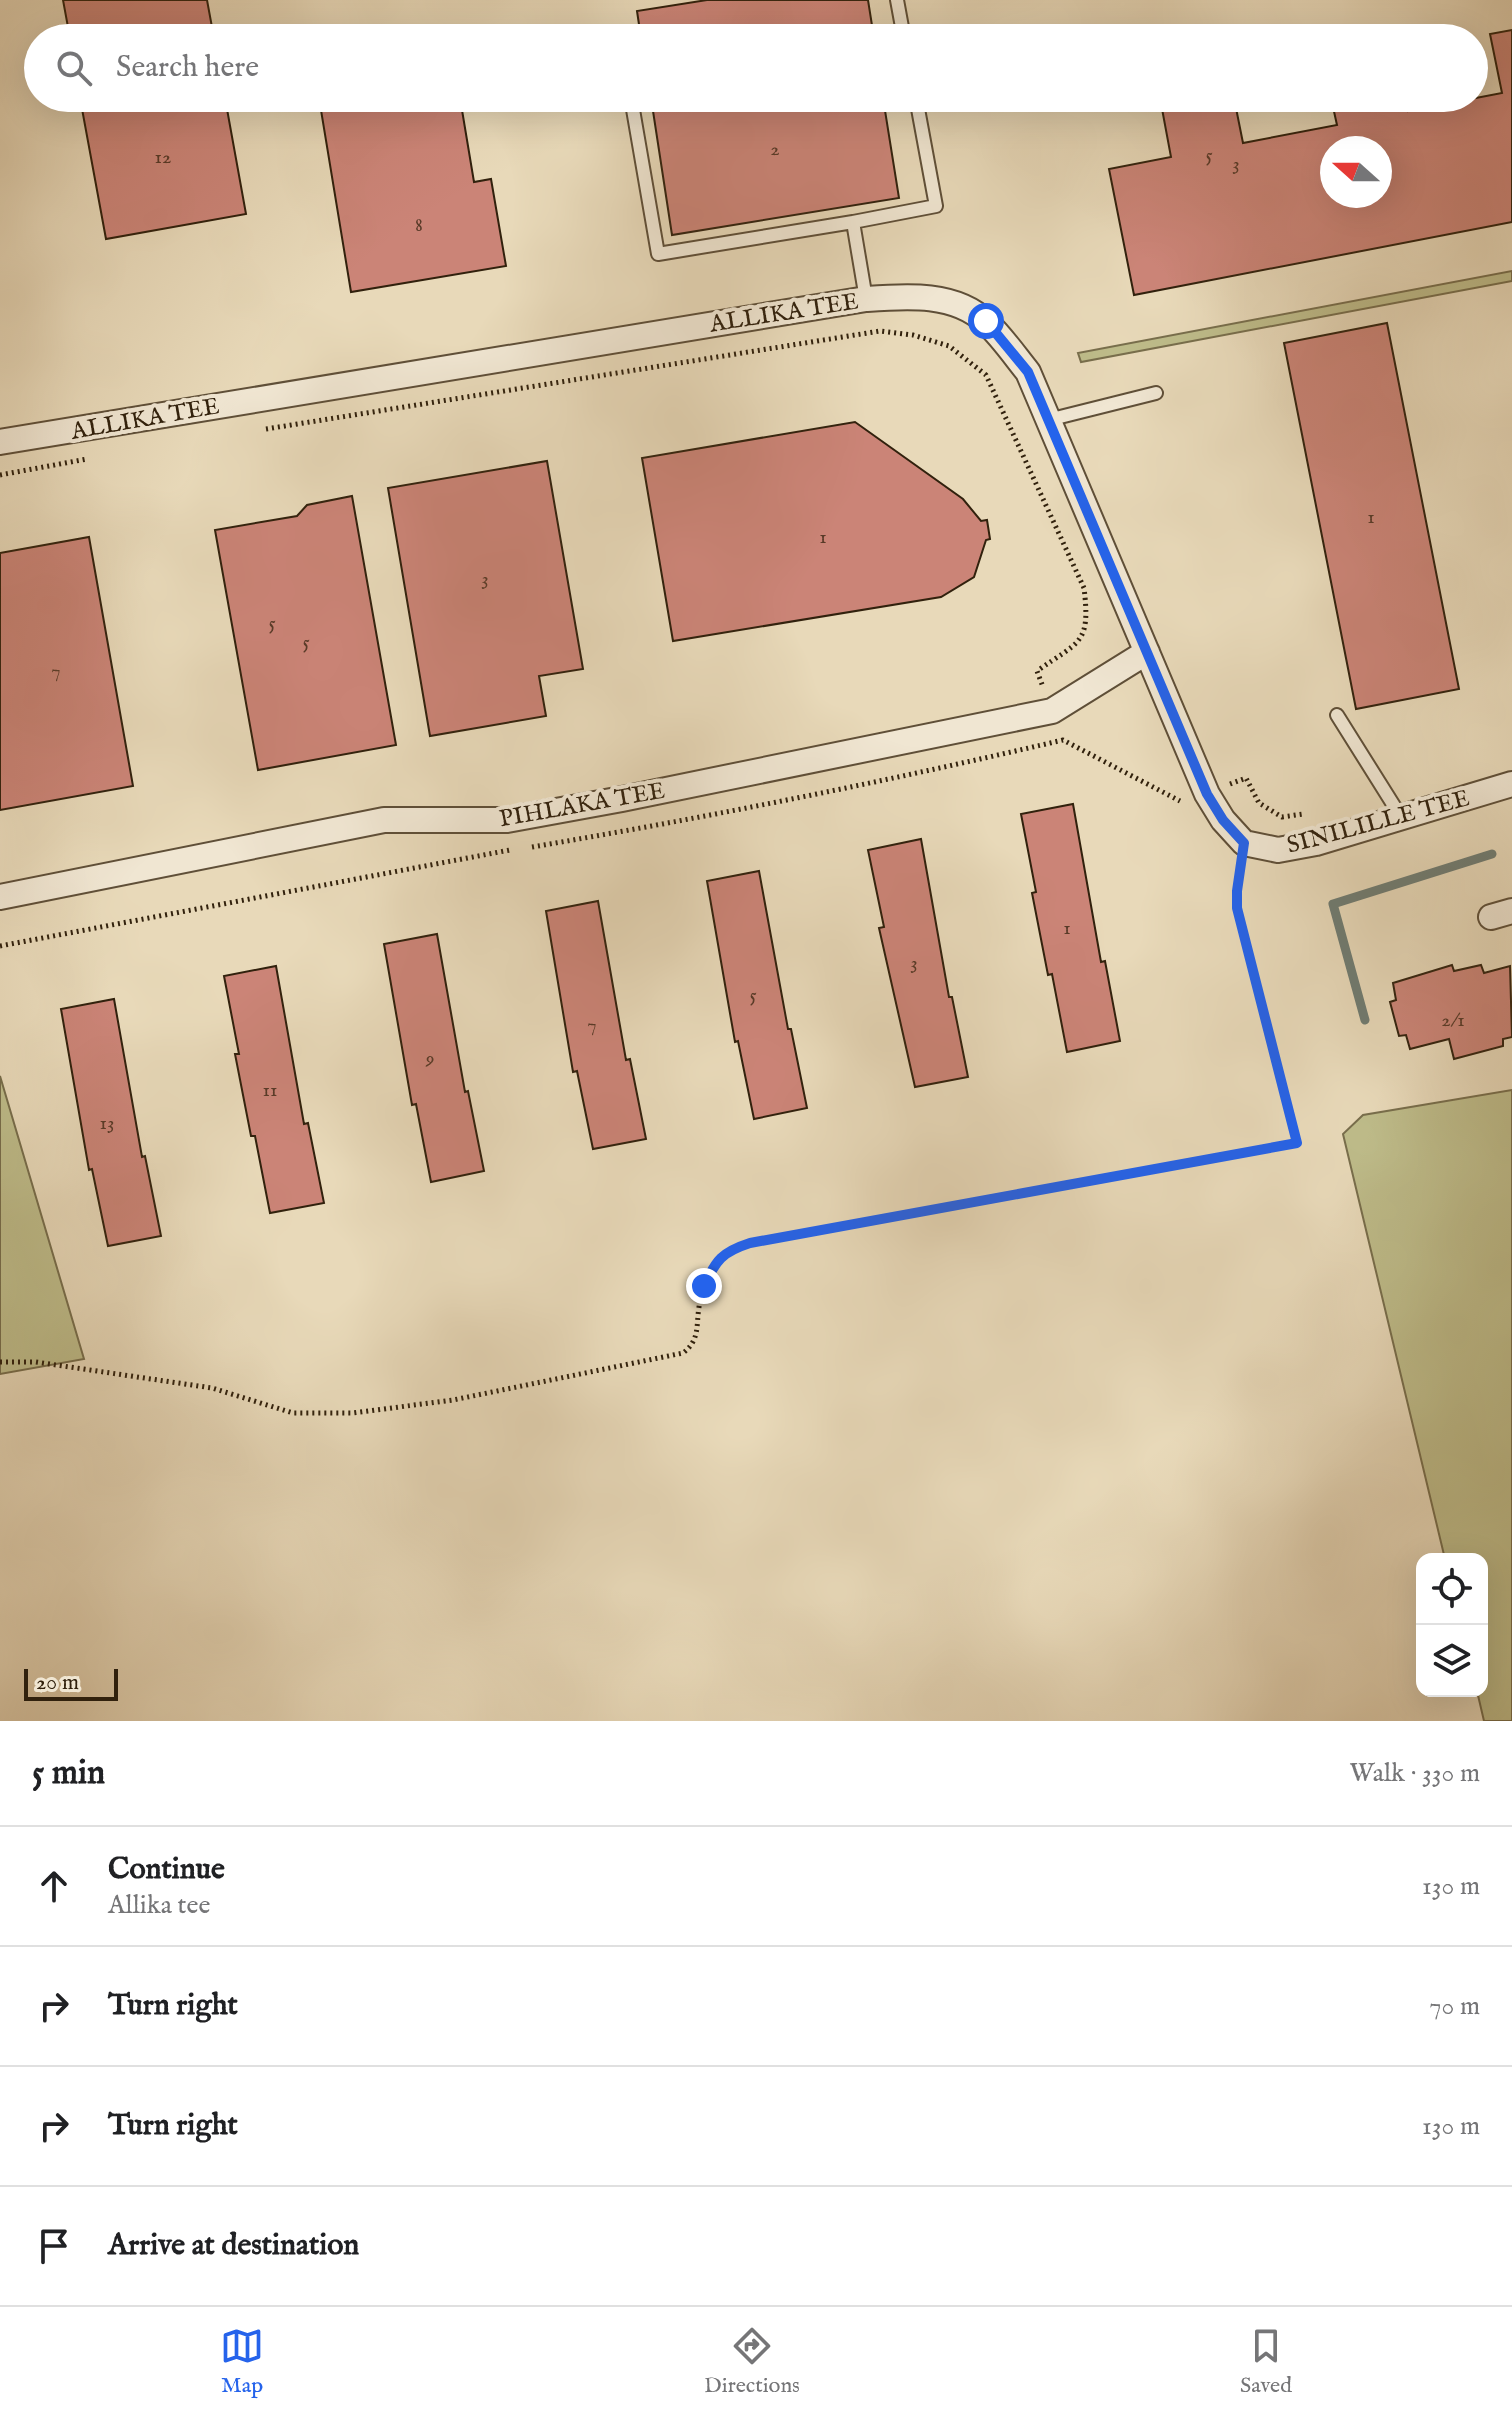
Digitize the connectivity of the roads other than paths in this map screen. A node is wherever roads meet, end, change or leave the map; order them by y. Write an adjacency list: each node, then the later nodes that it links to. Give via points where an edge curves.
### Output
1 (897, 0): 2 (lane)
2 (901, 24)
3 (633, 112): 5 (lane, via 658,254)
4 (919, 112): 5 (lane, via 936,206)
5 (853, 222): 6 (lane)
6 (866, 299): 8 (street, ALLIKA TEE, via 933,298 966,307 986,321 1028,372); 9 (street, ALLIKA TEE)
7 (1156, 393): 8 (lane)
8 (1048, 420): 10 (street, ALLIKA TEE)
9 (0, 442)
10 (1147, 652): 14 (street, ALLIKA TEE, via 1207,794); 15 (street, PIHLAKA TEE, via 1052,711 507,820 384,820)
11 (1337, 715): 13 (lane)
12 (1512, 784): 13 (street, SINILILLE TEE)
13 (1401, 817): 14 (street, SINILILLE TEE, via 1278,850)
14 (1244, 843)
15 (0, 897)

